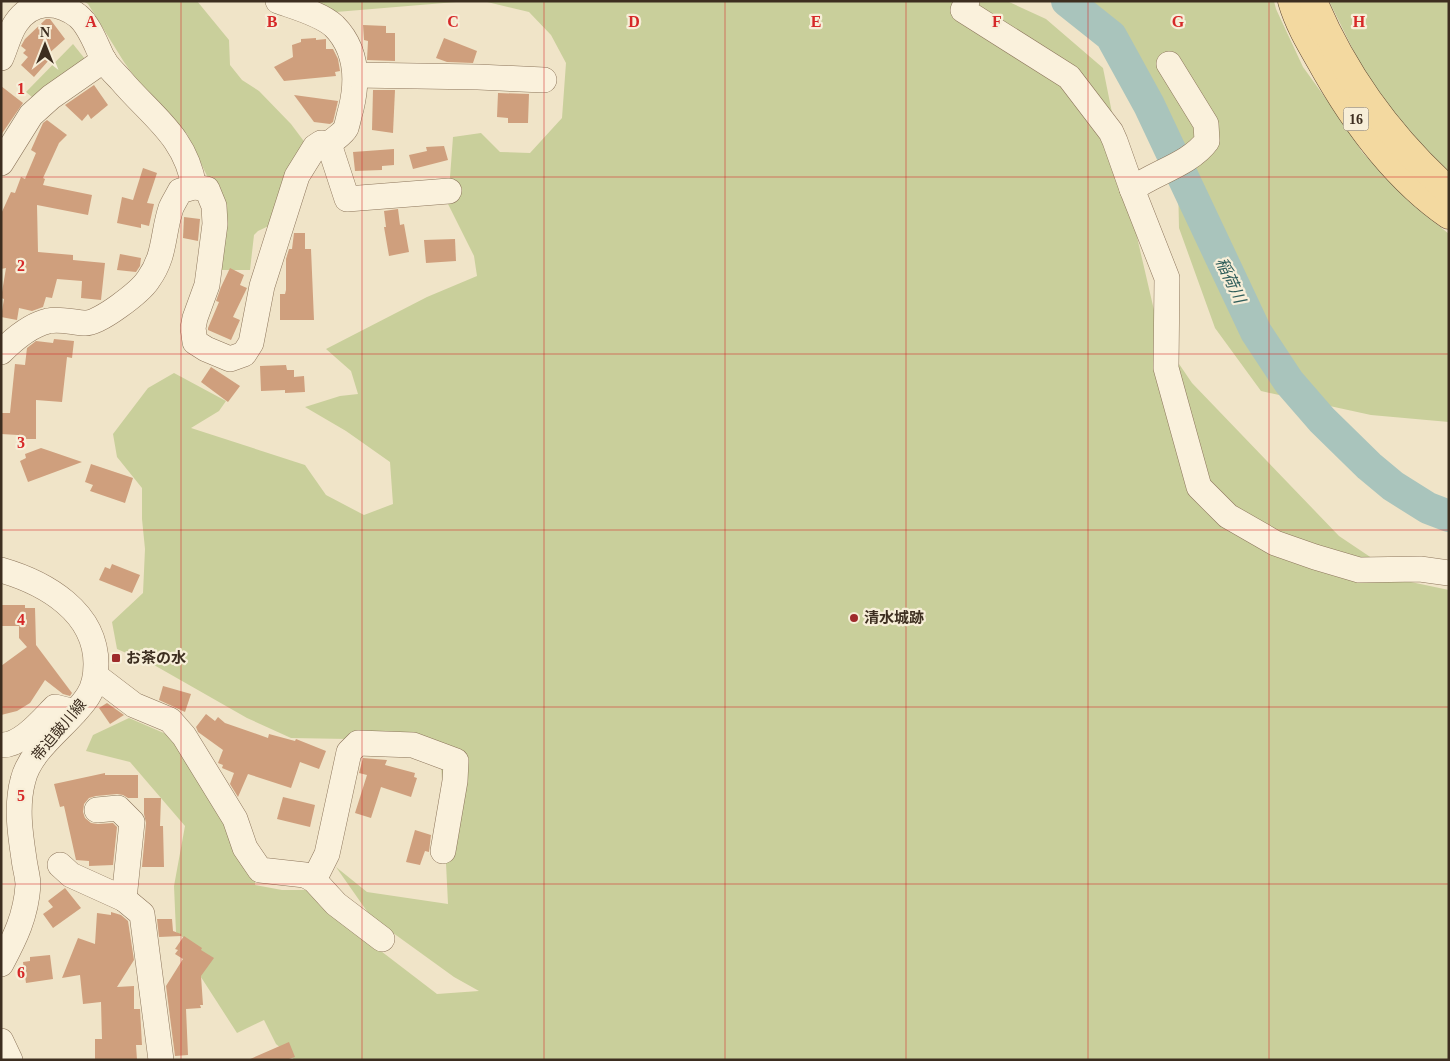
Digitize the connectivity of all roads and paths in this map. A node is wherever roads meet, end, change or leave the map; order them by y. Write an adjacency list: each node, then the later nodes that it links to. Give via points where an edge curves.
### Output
1 (278, 1): 8 (street, via 309,11 334,25 346,41)
2 (967, 1): 12 (street, via 962,10 1068,77 1111,132)
3 (1292, 1): 16 (main road, 16, via 1302,29 1357,121 1391,163)
4 (1313, 1): 14 (main road, 16, via 1353,80 1372,107 1399,141)
5 (1, 58): 6 (street, via 16,23 31,8 47,2 79,16)
6 (104, 60): 11 (street, via 31,115); 13 (street, via 179,144 192,172)
7 (1169, 64): 12 (street, via 1206,124 1207,141 1199,152)
8 (356, 75): 9 (street); 10 (street, via 345,129)
9 (544, 80)
10 (329, 144): 13 (street, via 320,143 315,147 297,176 262,286 251,343 244,354 230,359 195,342 193,328 207,285 215,224 214,206 207,189); 15 (street, via 347,199)
11 (1, 163)
12 (1138, 185): 19 (street, via 1143,220 1167,278 1166,368 1199,487 1228,516 1275,542 1315,557 1359,570 1420,569)
13 (194, 187): 17 (street, via 180,191 171,208 159,263 147,282 126,303 89,324 50,320 33,327)
14 (1449, 190)
15 (449, 191)
16 (1449, 216)
17 (1, 352)
18 (1, 570): 20 (street, 帯迫皷川線, via 21,576 67,602 81,617 94,640)
19 (1449, 573)
20 (96, 676): 21 (street, 帯迫皷川線, via 88,696); 26 (street, via 134,705 170,720 184,736 235,819 245,848 260,870 304,875)
21 (76, 712): 22 (street, via 55,707 30,732 9,746); 29 (street, 帯迫皷川線, via 49,739 23,778 19,802 20,830 28,884 23,920)
22 (1, 745)
23 (97, 810): 27 (street, via 118,808 132,822)
24 (443, 851): 26 (street, via 456,781 456,761 413,745 358,743 349,752 327,854)
25 (60, 865): 27 (street, via 71,874)
26 (314, 880): 28 (street, via 336,904)
27 (124, 898): 32 (street, via 142,914)
28 (382, 940)
29 (1, 964)
30 (1, 1042): 31 (street)
31 (10, 1060)
32 (161, 1060)

